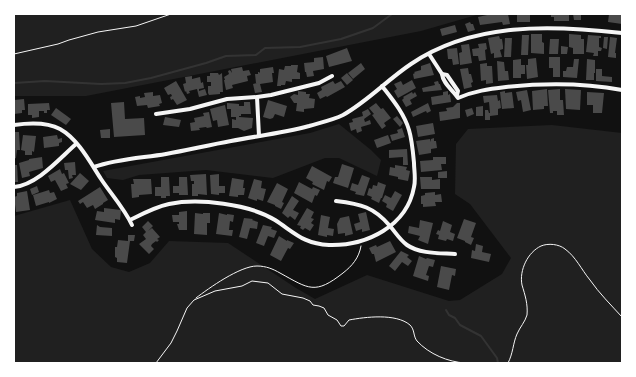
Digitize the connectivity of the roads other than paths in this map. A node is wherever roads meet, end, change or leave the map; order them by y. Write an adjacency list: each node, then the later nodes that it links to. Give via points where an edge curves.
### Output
1 (622, 33): 2 (street, via 586,29 502,30 451,43)
2 (429, 54): 4 (street); 5 (street, via 453,93 458,96 527,85 583,85)
3 (332, 76): 6 (street, via 319,83)
4 (382, 86): 9 (street, via 342,116 308,127); 16 (street, via 400,110 409,129 413,151 415,186 409,204 400,218)
5 (622, 90)
6 (257, 98): 7 (street, via 227,99 190,109); 9 (street)
7 (156, 114)
8 (14, 125): 10 (street, via 53,126 72,138)
9 (259, 136): 11 (street)
10 (76, 144): 11 (street); 12 (street, via 39,177)
11 (94, 167): 14 (street)
12 (14, 187)
13 (336, 201): 16 (street, via 371,208)
14 (130, 220): 15 (street); 16 (street, via 170,204 214,203 255,210 308,241 329,244 360,241)
15 (132, 225)
16 (390, 226): 17 (street, via 407,245 420,251)
17 (455, 254)

